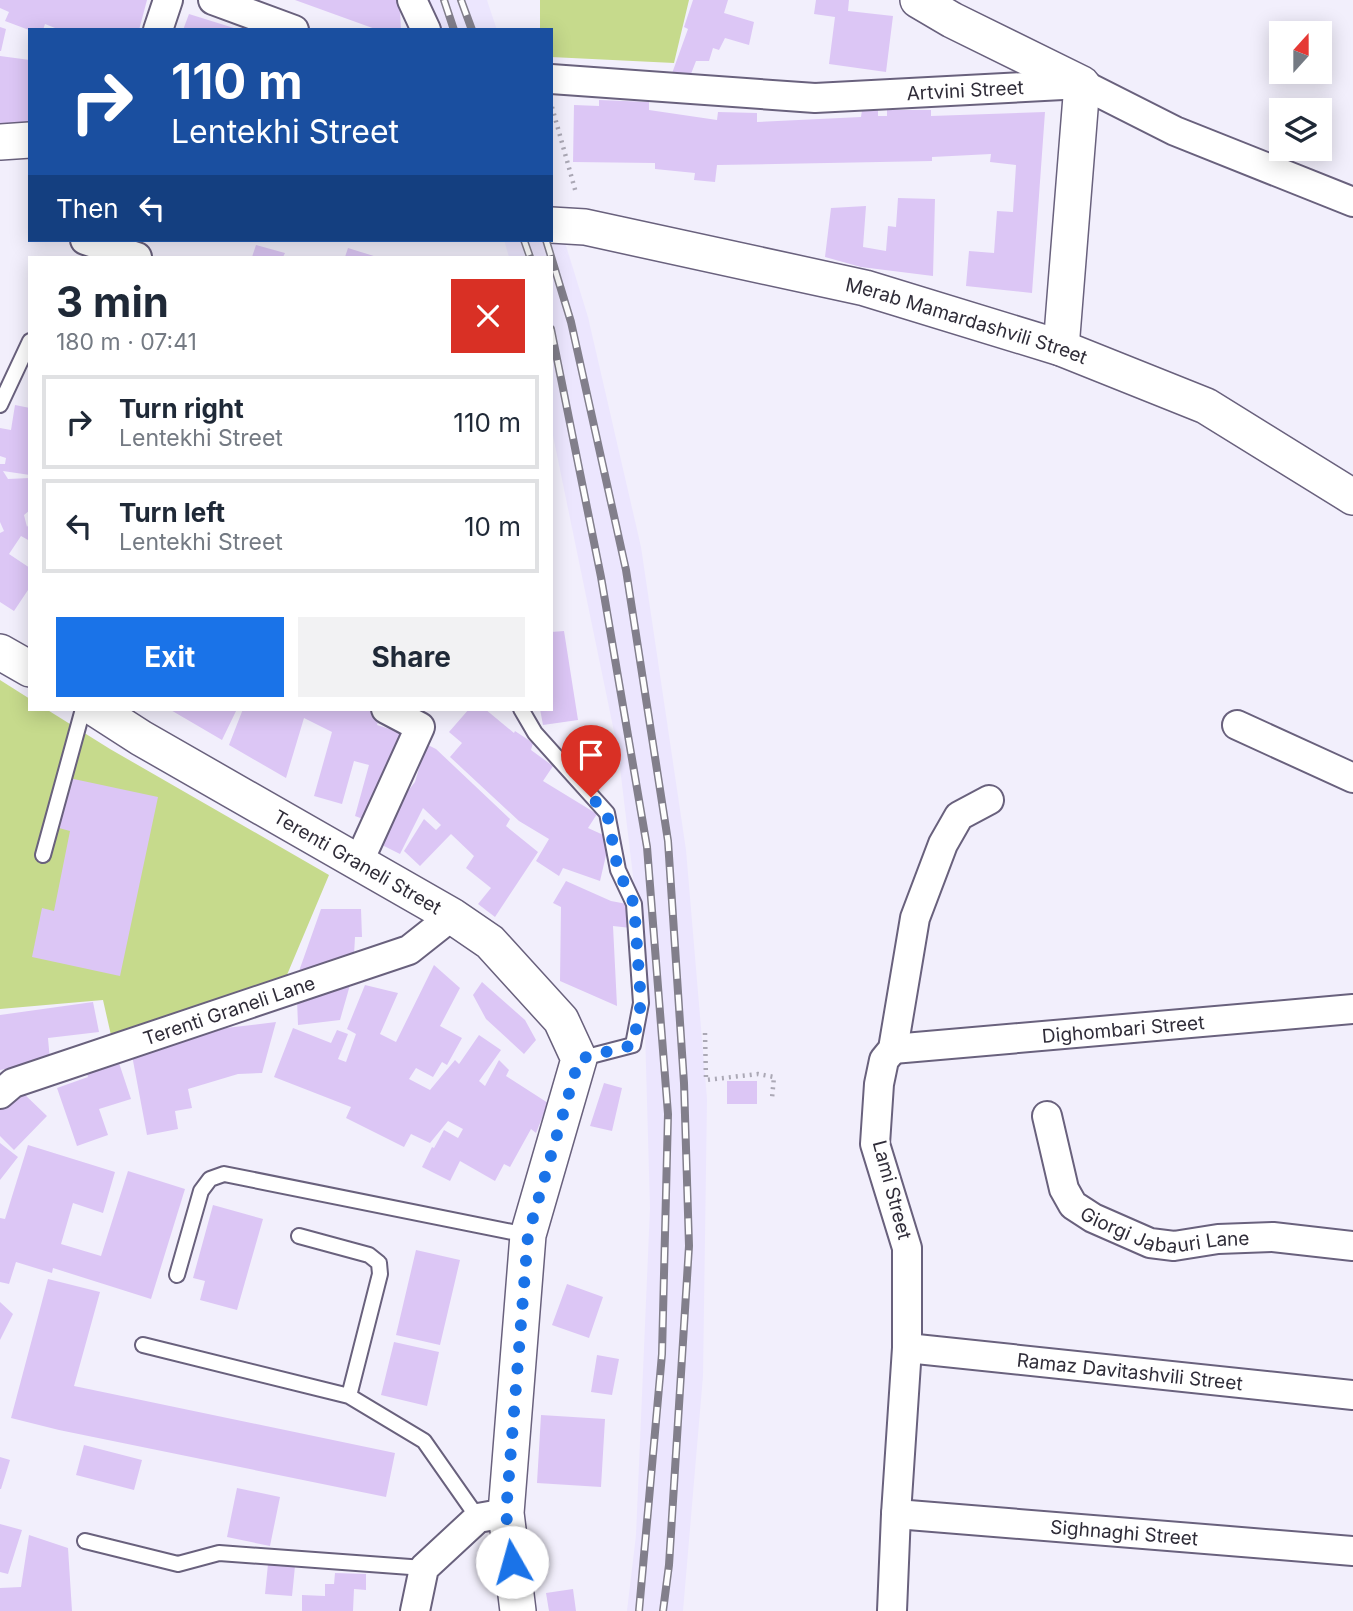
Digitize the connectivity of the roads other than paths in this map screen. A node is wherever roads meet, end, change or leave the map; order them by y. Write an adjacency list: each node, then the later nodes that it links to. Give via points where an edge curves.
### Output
1 (167, 0): 5 (street)
2 (213, 0): 6 (street)
3 (412, 0): 7 (street)
4 (918, 0): 9 (street)
5 (159, 28)
6 (289, 28)
7 (425, 28)
8 (553, 79): 9 (street, Artvini Street, via 815,97)
9 (1082, 84): 12 (street, Artvini Street, via 1175,131); 17 (street)
10 (28, 140): 11 (street)
11 (0, 142)
12 (1353, 202)
13 (568, 226): 17 (street, Merab Mamardashvili Street, via 865,288)
14 (89, 242): 15 (street)
15 (134, 256)
16 (28, 345): 18 (lane)
17 (1061, 348): 19 (street, Merab Mamardashvili Street, via 1206,406)
18 (0, 405)
19 (1353, 497)
20 (0, 652): 21 (street)
21 (28, 668)
22 (82, 711): 29 (lane)
23 (99, 711): 30 (street, Terenti Graneli Street)
24 (390, 711): 30 (street, via 420,727)
25 (522, 711): 34 (lane, via 535,733 607,813 618,870 634,904 641,1003 633,1045)
26 (1237, 725): 27 (street)
27 (1353, 778)
28 (989, 800): 33 (street, Lami Street, via 959,816 943,844 915,918)
29 (43, 855)
30 (359, 861): 31 (street, Terenti Graneli Street)
31 (452, 916): 34 (street, Terenti Graneli Street, via 490,942 561,1020); 35 (street, Terenti Graneli Lane, via 409,950 13,1083)
32 (1353, 1009): 33 (street, Dighombari Street)
33 (893, 1049): 42 (street, Lami Street, via 884,1060 879,1084 875,1144 907,1248)
34 (579, 1059): 37 (street)
35 (0, 1094)
36 (1047, 1116): 39 (street, Giorgi Jabauri Lane, via 1064,1189 1073,1205 1150,1243 1174,1246 1273,1237)
37 (528, 1235): 40 (lane, via 223,1174 210,1179 201,1191); 46 (street)
38 (299, 1236): 44 (lane, via 369,1255 379,1263)
39 (1353, 1246)
40 (177, 1275)
41 (143, 1345): 44 (lane)
42 (907, 1348): 43 (street, Ramaz Davitashvili Street); 45 (street, Lami Street)
43 (1353, 1395)
44 (349, 1396): 46 (lane, via 424,1441)
45 (895, 1514): 48 (street, Sighnaghi Street); 52 (street, Lami Street)
46 (492, 1515): 49 (street); 51 (street)
47 (85, 1541): 49 (lane, via 177,1564 219,1553)
48 (1353, 1551)
49 (424, 1568): 50 (street)
50 (415, 1611)
51 (519, 1611)
52 (892, 1611)

